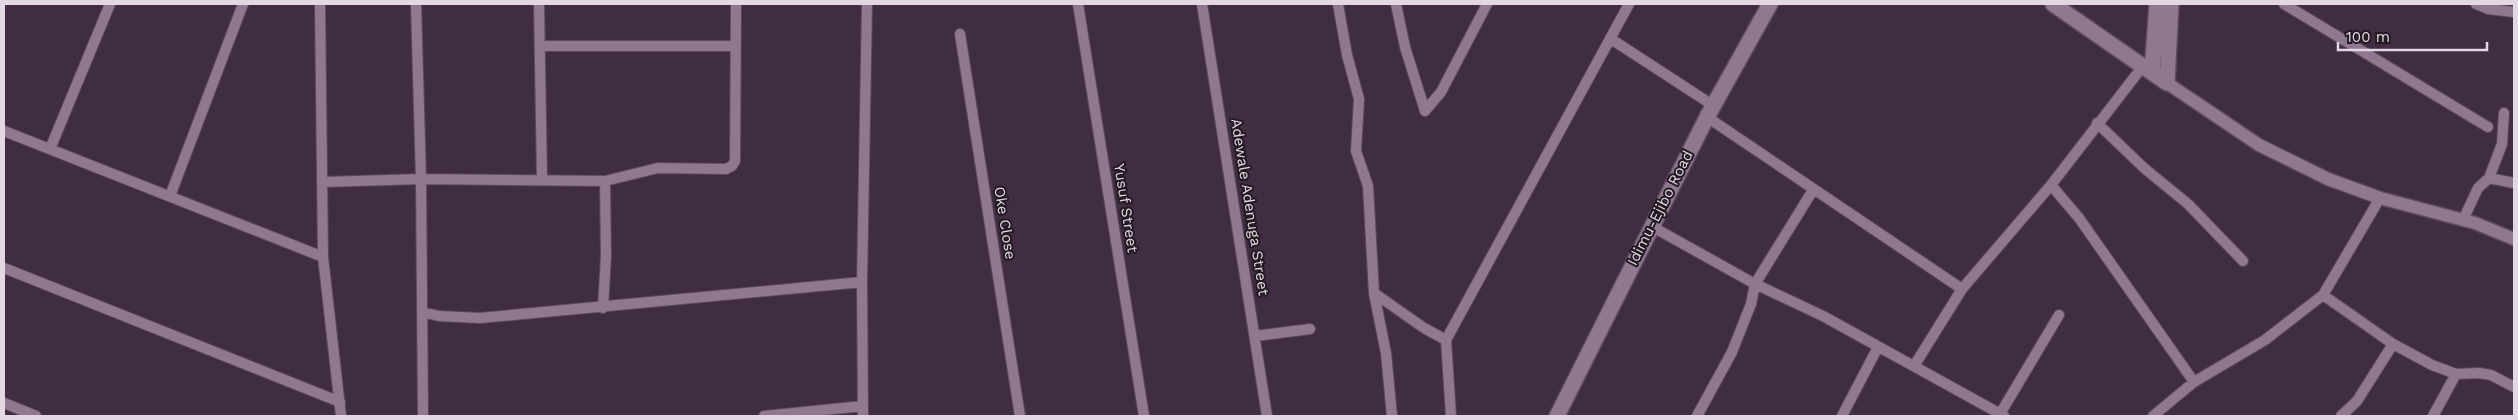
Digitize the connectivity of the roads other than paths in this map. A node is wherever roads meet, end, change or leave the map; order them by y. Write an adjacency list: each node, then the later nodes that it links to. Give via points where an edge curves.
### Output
1 (110, 4): 32 (street)
2 (243, 4): 41 (street)
3 (320, 4): 37 (street)
4 (416, 4): 34 (street)
5 (539, 4): 23 (street)
6 (736, 4): 24 (street)
7 (867, 4): 49 (street)
8 (1078, 4): 75 (street, Yusuf Street)
9 (1202, 4): 58 (street, Adewale Adenuga Street)
10 (1338, 4): 52 (street, via 1359,99 1356,152 1368,186)
11 (1396, 4): 12 (street, via 1405,47 1425,111 1441,92)
12 (1486, 4)
13 (1629, 4): 22 (street)
14 (1770, 4): 27 (main road, Idimu-Ejibo Road)
15 (2053, 4): 25 (main road)
16 (2157, 4): 25 (main road)
17 (2171, 4): 26 (main road)
18 (2284, 4): 30 (street)
19 (2476, 4): 20 (street)
20 (2514, 12)
21 (960, 34): 74 (street, Oke Close)
22 (1610, 39): 27 (street); 59 (street)
23 (541, 46): 24 (street); 35 (street)
24 (735, 46): 36 (street, via 735,161 732,166 726,169 658,168)
25 (2148, 69): 26 (main road); 29 (street)
26 (2167, 83): 42 (street, via 2259,145 2328,179)
27 (1710, 111): 40 (street); 44 (main road, Idimu-Ejibo Road)
28 (2504, 112): 33 (street, via 2502,144)
29 (2097, 123): 39 (street); 47 (street, via 2188,204)
30 (2488, 127)
31 (4, 131): 32 (street)
32 (50, 148): 41 (street)
33 (2488, 178): 38 (street); 43 (street, via 2478,188)
34 (421, 179): 35 (street); 37 (street); 55 (street)
35 (542, 179): 36 (street)
36 (605, 181): 54 (street)
37 (323, 182): 46 (street)
38 (2514, 183)
39 (2051, 184): 51 (street); 64 (street, via 2079,218)
40 (1814, 190): 50 (street); 51 (street)
41 (170, 196): 46 (street)
42 (2380, 198): 43 (street); 53 (street)
43 (2463, 220): 45 (street)
44 (1651, 226): 50 (street); 79 (main road, Idimu-Ejibo Road)
45 (2514, 239)
46 (323, 257): 66 (street)
47 (2243, 261)
48 (4, 268): 66 (street)
49 (862, 282): 54 (street); 68 (street)
50 (1756, 284): 61 (street); 80 (street, via 1732,352)
51 (1962, 289): 62 (street)
52 (1374, 293): 59 (street); 77 (street, via 1386,353)
53 (2323, 295): 60 (street); 64 (street, via 2266,340)
54 (603, 308): 55 (street, via 480,318)
55 (422, 312): 72 (street)
56 (2059, 315): 69 (street)
57 (1310, 329): 58 (street)
58 (1255, 336): 76 (street, Adewale Adenuga Street)
59 (1446, 340): 78 (street)
60 (2393, 344): 63 (street); 83 (street, via 2357,401)
61 (1878, 347): 62 (street); 81 (street)
62 (1914, 366): 69 (street)
63 (2456, 374): 65 (street, via 2491,375); 84 (street)
64 (2194, 382): 82 (street)
65 (2514, 386)
66 (340, 402): 71 (street)
67 (4, 403): 70 (street)
68 (863, 411): 73 (street)
69 (1995, 414)
70 (36, 416)
71 (341, 416)
72 (423, 416)
73 (764, 416)
74 (1020, 416)
75 (1144, 416)
76 (1267, 416)
77 (1392, 416)
78 (1451, 416)
79 (1557, 416)
80 (1697, 416)
81 (1842, 416)
82 (2153, 416)
83 (2341, 416)
84 (2433, 416)

